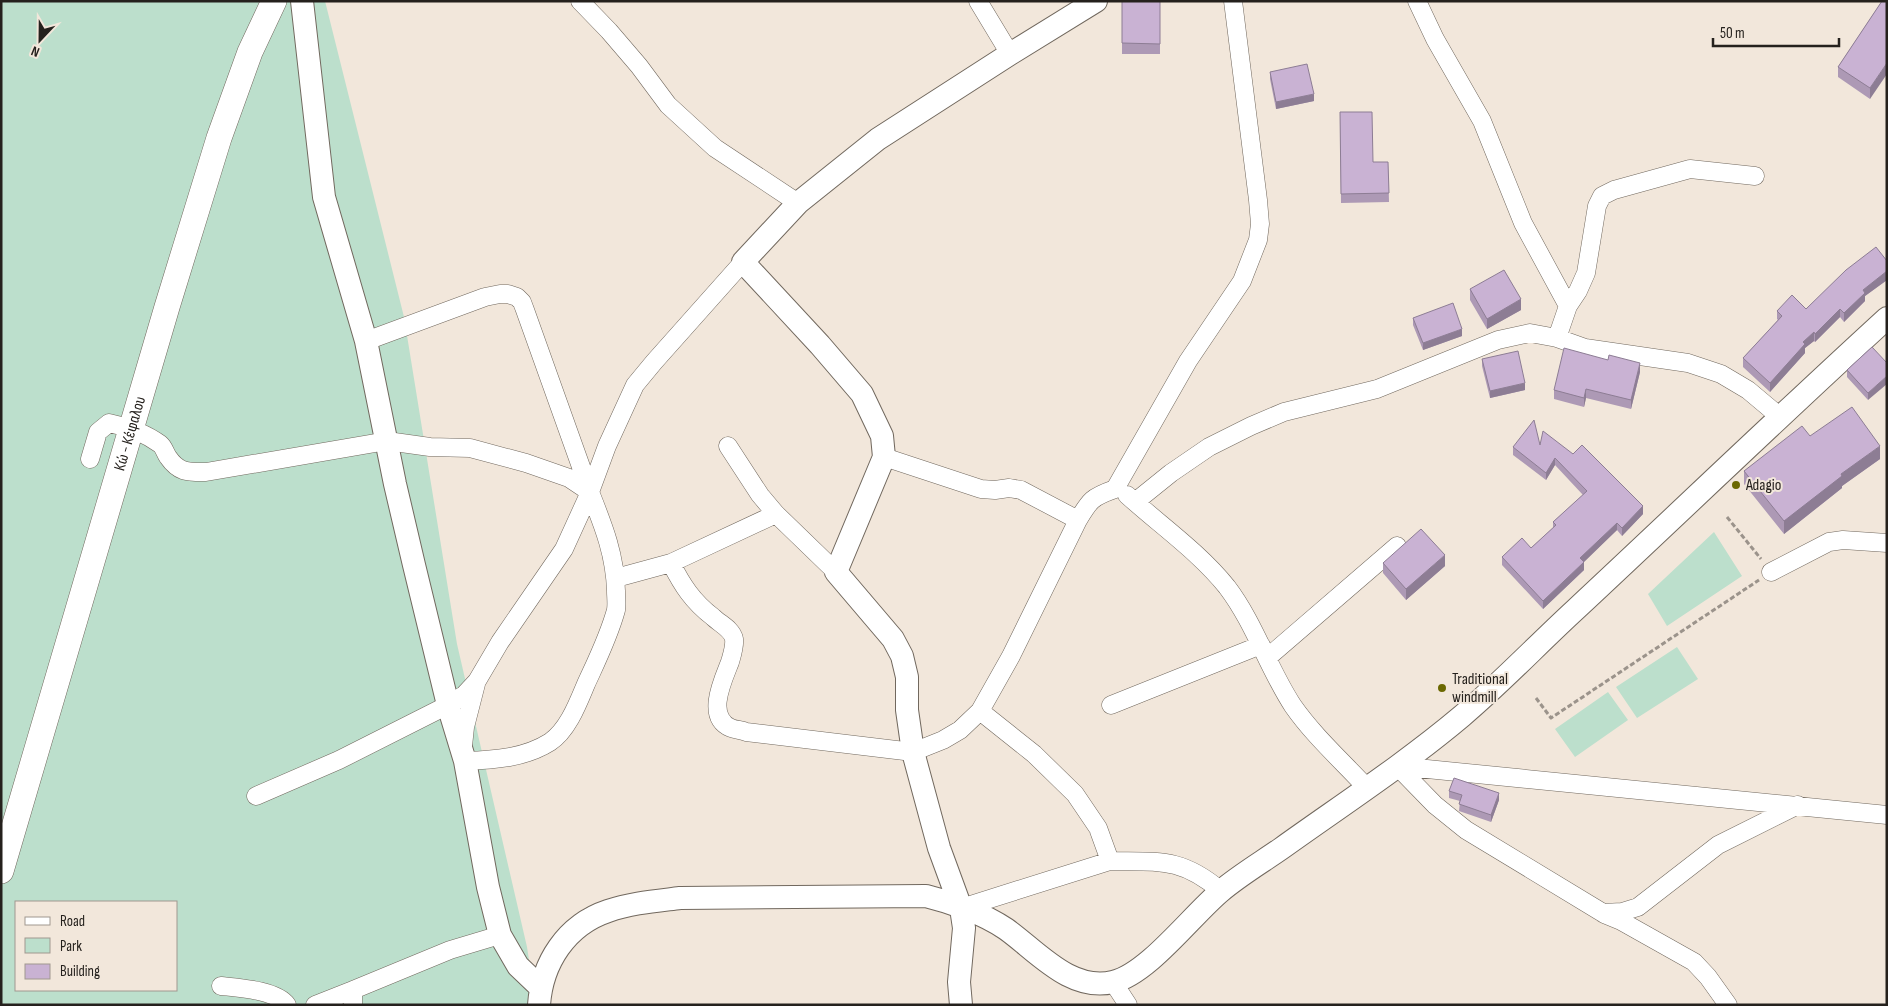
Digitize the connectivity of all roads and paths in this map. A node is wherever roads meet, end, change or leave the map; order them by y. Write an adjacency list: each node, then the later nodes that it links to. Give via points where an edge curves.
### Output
1 (274, 1): 17 (main road, Κώ - Κέφαλου, via 250,52 219,138)
2 (302, 1): 15 (street, via 324,197)
3 (580, 1): 10 (street, via 640,66 668,105 708,142)
4 (978, 1): 8 (street)
5 (1096, 1): 8 (street)
6 (1233, 1): 22 (street, via 1258,200 1258,240 1242,281 1188,361)
7 (1417, 1): 12 (street, via 1482,121 1523,223)
8 (1010, 54): 10 (street, via 878,139)
9 (1755, 176): 12 (street, via 1690,169 1602,196 1597,206 1586,273)
10 (798, 203): 11 (street)
11 (744, 262): 20 (street, via 862,394 882,436); 23 (street, via 635,386)
12 (1568, 306): 14 (street)
13 (1887, 318): 16 (street)
14 (1557, 338): 16 (street, via 1585,348 1688,363 1721,374 1748,390); 24 (street, via 1530,333 1498,340 1377,389 1284,412 1209,446)
15 (366, 341): 18 (street); 23 (street, via 485,297 508,294 517,297 525,310)
16 (1779, 416): 42 (street, via 1708,487 1462,716)
17 (132, 428): 18 (street, via 162,445 176,468 186,472 206,472); 21 (street, via 109,424 98,432); 48 (main road, Κώ - Κέφαλου)
18 (386, 441): 23 (street, via 470,448 569,478); 38 (street)
19 (728, 446): 25 (street)
20 (884, 457): 27 (street, via 981,489 1021,490); 31 (street)
21 (90, 459)
22 (1115, 489): 24 (street); 27 (street, via 1090,500)
23 (590, 492): 33 (street, via 608,535); 35 (street, via 564,549)
24 (1135, 502): 34 (street, via 1203,561 1225,585 1242,608)
25 (776, 514): 30 (street); 31 (street)
26 (1727, 517): 32 (path)
27 (1078, 520): 39 (street)
28 (1887, 542): 32 (street, via 1829,542)
29 (1397, 546): 34 (street)
30 (670, 563): 33 (street); 40 (street, via 694,601 727,628 734,638 734,650 719,693 718,708 721,720 730,727 746,732)
31 (836, 572): 40 (street, via 893,639 902,656 908,677 907,710)
32 (1771, 572): 36 (path, via 1551,718)
33 (616, 578): 41 (street, via 616,608 605,643 565,725 552,740 515,756)
34 (1264, 651): 37 (street); 43 (street, via 1298,713)
35 (477, 681): 38 (street); 41 (street, via 465,727)
36 (1536, 698)
37 (1111, 705)
38 (448, 706): 41 (street); 44 (street, via 339,760)
39 (980, 711): 40 (street, via 960,730); 47 (street, via 1034,754 1075,794 1098,828)
40 (913, 752): 50 (street, via 939,848)
41 (464, 757): 52 (street)
42 (1397, 766): 43 (street); 45 (street); 51 (street, via 1435,805 1466,830)
43 (1367, 788): 49 (street)
44 (256, 796)
45 (1798, 805): 46 (street); 51 (street, via 1718,845 1638,907)
46 (1887, 815)
47 (1110, 861): 49 (street, via 1175,864 1190,869); 50 (street)
48 (1, 870)
49 (1221, 891): 53 (street, via 1135,973)
50 (961, 908): 53 (street, via 1004,928 1056,968 1075,978); 55 (street, via 926,896 680,898 645,902 606,911 566,938 549,962); 59 (street, via 964,928 959,982)
51 (1603, 913): 61 (street, via 1694,962)
52 (500, 936): 55 (street); 56 (street, via 450,950)
53 (1113, 982): 60 (street)
54 (221, 986): 57 (street, via 267,993 284,1000)
55 (539, 996)
56 (353, 998): 58 (street)
57 (287, 1005)
58 (315, 1005)
59 (961, 1005)
60 (1128, 1005)
61 (1728, 1005)

